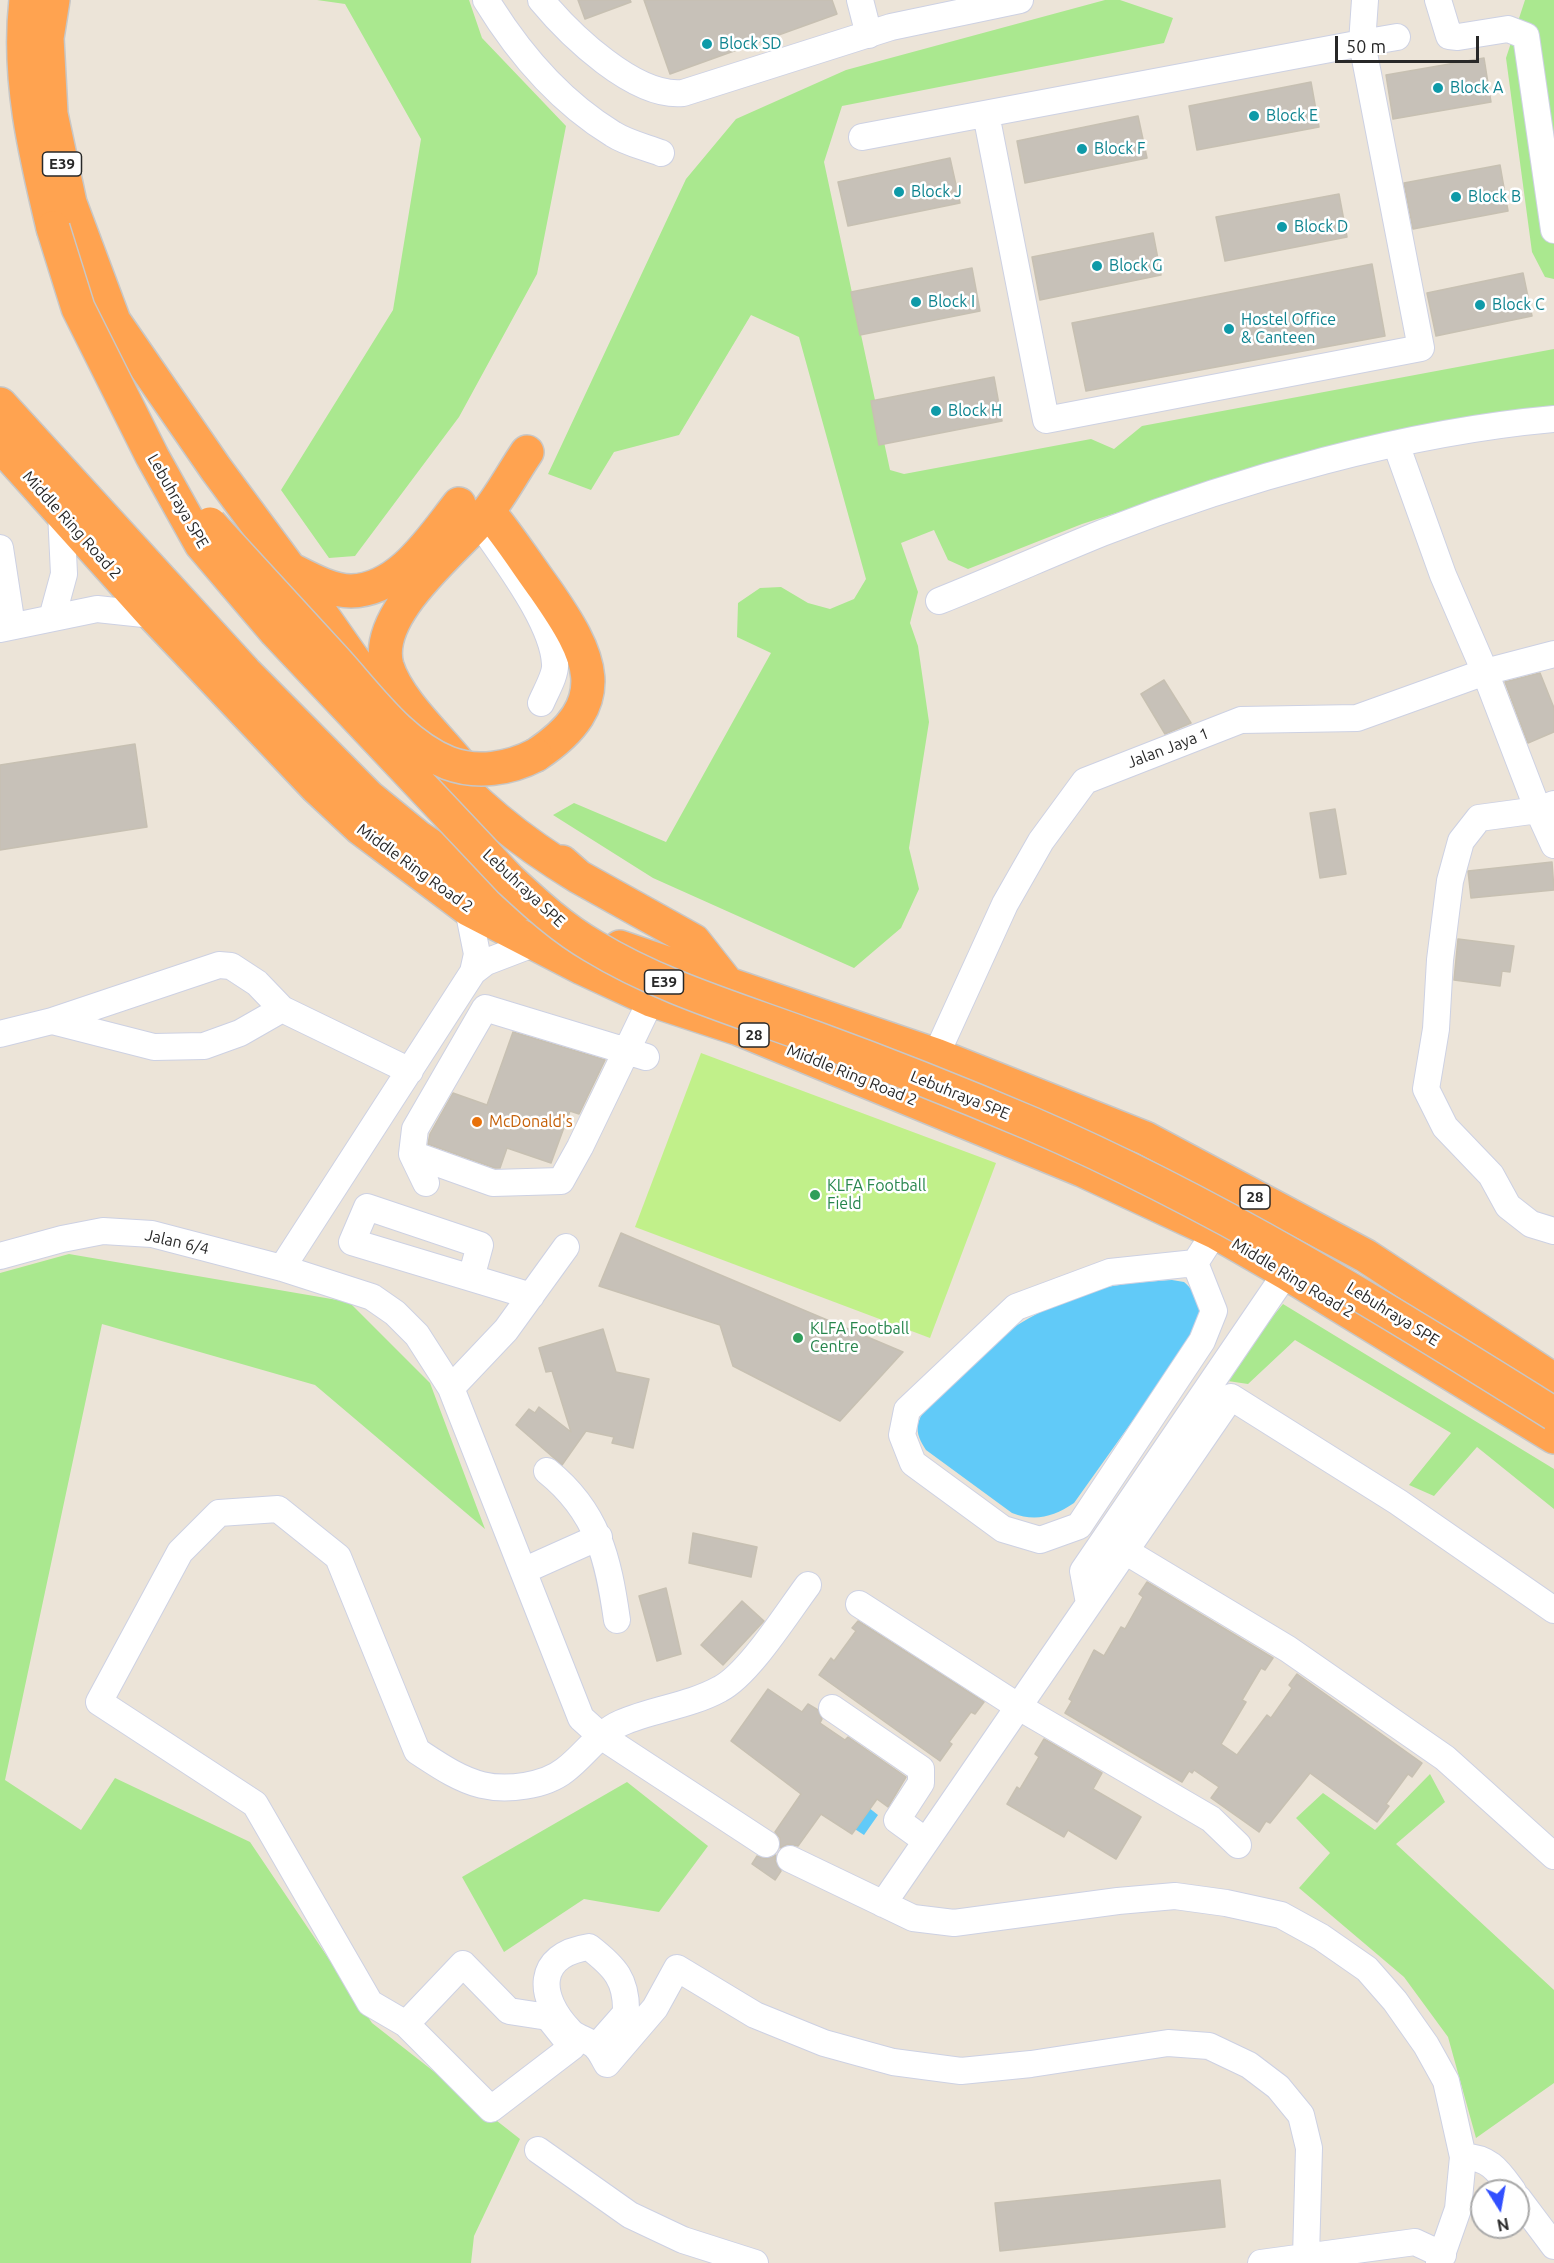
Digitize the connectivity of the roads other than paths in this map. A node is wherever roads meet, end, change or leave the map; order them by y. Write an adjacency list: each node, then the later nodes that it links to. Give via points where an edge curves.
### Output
1 (26, 0): 21 (highway, Lebuhraya SPE / E39, bridge, via 25,79 33,145 53,228 78,308)
2 (52, 0): 25 (highway, Lebuhraya SPE / E39, via 47,38 51,114 70,203 114,321)
3 (486, 0): 14 (street, via 513,43 573,106 615,136)
4 (541, 0): 9 (street, via 593,51 633,80 668,95)
5 (860, 0): 9 (street)
6 (1020, 0): 9 (street)
7 (1365, 0): 11 (street)
8 (1438, 0): 15 (street, via 1449,36 1508,28 1526,36)
9 (868, 34)
10 (1397, 37): 11 (street)
11 (1362, 43): 12 (street); 12 (street, via 1421,348 1046,420)
12 (986, 114): 13 (street)
13 (862, 137)
14 (661, 153)
15 (1554, 231)
16 (0, 404): 39 (highway, Middle Ring Road 2 / 28, via 245,672 381,808 481,879 580,929 665,964)
17 (1554, 419): 18 (street, via 1495,424)
18 (1396, 444): 26 (street, via 1218,492 1103,533); 31 (street, via 1443,575)
19 (0, 445): 23 (highway, Middle Ring Road 2 / 28)
20 (527, 452): 22 (highway)
21 (152, 456): 22 (highway, bridge, via 388,718 430,754 448,763 481,770 521,763 554,743 571,726 588,691 581,646 571,627); 62 (highway, Lebuhraya SPE / E39, bridge, via 190,527 224,573 510,880 551,918 594,947 667,983 1035,1125 1139,1175 1345,1284)
22 (475, 511): 25 (highway, via 379,585 350,591 316,582); 32 (street, via 538,612 548,639 555,665); 35 (highway, via 397,614 390,630 387,664 396,688 482,790)
23 (61, 512): 27 (highway, Middle Ring Road 2 / 28); 28 (street, via 64,574)
24 (0, 548): 29 (street)
25 (290, 569): 35 (highway, Lebuhraya SPE / E39, via 390,712 468,796 504,828)
26 (939, 601)
27 (153, 615): 28 (street, via 97,609); 36 (highway, Middle Ring Road 2 / 28, via 316,787 360,828)
28 (52, 618): 29 (street)
29 (6, 628)
30 (1554, 654): 31 (street, Jalan Jaya 1)
31 (1485, 672): 33 (street); 47 (street, Jalan Jaya 1, via 1358,718 1241,720 1084,782 1041,841 1005,904)
32 (541, 703)
33 (1546, 807): 34 (street); 51 (street, via 1479,818 1461,841 1450,881 1436,1029 1426,1089 1445,1127 1491,1175 1508,1206 1531,1224)
34 (1554, 845)
35 (579, 878): 39 (highway, via 694,940)
36 (468, 909): 37 (highway, Middle Ring Road 2 / 28); 38 (street, via 477,954)
37 (533, 944): 38 (street, via 486,962); 40 (highway, Middle Ring Road 2 / 28)
38 (473, 972): 43 (street)
39 (728, 983): 47 (highway, Middle Ring Road 2 / 28)
40 (651, 1000): 46 (street); 52 (highway, Middle Ring Road 2 / 28, via 739,1029 1060,1161)
41 (282, 1009): 42 (street, via 240,1033 204,1046 154,1047); 42 (street, via 257,983 231,966 219,965); 48 (street)
42 (52, 1021): 44 (street)
43 (436, 1031): 45 (street); 48 (street)
44 (0, 1034)
45 (463, 1045): 46 (street, via 485,1008); 49 (street, via 415,1129)
46 (637, 1054): 49 (street, via 561,1181 493,1183)
47 (936, 1054): 60 (highway, Middle Ring Road 2 / 28, via 1145,1138 1366,1256)
48 (410, 1071): 56 (street)
49 (412, 1154): 50 (street)
50 (426, 1183)
51 (1554, 1231)
52 (1215, 1232): 55 (street); 57 (highway, Middle Ring Road 2 / 28)
53 (566, 1247): 59 (street)
54 (0, 1256): 56 (street, Jalan 6/4, via 62,1239 113,1232 152,1234)
55 (1195, 1263): 55 (street, via 1110,1272 1016,1307 907,1410 902,1435 913,1463 1003,1529 1040,1540 1079,1526 1202,1341 1214,1311)
56 (282, 1268): 61 (street, Jalan 6/4, via 372,1297 395,1313 417,1335)
57 (1286, 1273): 63 (highway, Middle Ring Road 2 / 28); 69 (street, via 1083,1571)
58 (471, 1278): 59 (street)
59 (531, 1296): 61 (street, via 506,1330)
60 (1554, 1380)
61 (451, 1388): 67 (street, Jalan 6/4)
62 (1554, 1414)
63 (1554, 1437)
64 (547, 1471): 65 (street, via 568,1488 588,1514)
65 (599, 1537): 67 (street); 72 (street, via 611,1579)
66 (1125, 1551): 69 (street); 71 (street, via 1231,1397 1398,1502); 79 (street, via 1288,1649 1445,1758)
67 (523, 1571): 75 (street, Jalan 6/4, via 581,1718)
68 (808, 1585): 75 (street, via 740,1674 722,1689 621,1723)
69 (1089, 1603): 73 (street)
70 (859, 1604): 73 (street)
71 (1554, 1610)
72 (616, 1620)
73 (1019, 1707): 76 (street); 78 (street, via 1212,1819)
74 (832, 1708): 76 (street, via 921,1769 921,1784 897,1820)
75 (601, 1736): 77 (street, Jalan 6/4); 82 (street, via 563,1772 543,1782 482,1785 444,1769 417,1751 338,1557 278,1509 219,1513 180,1552 99,1702 255,1804 370,2003)
76 (926, 1841): 81 (street)
77 (766, 1844)
78 (1238, 1845)
79 (1554, 1856)
80 (790, 1859): 81 (street)
81 (883, 1904): 85 (street, via 913,1918 954,1923 1175,1896 1281,1915 1321,1937 1367,1970 1395,2001 1446,2081)
82 (406, 2024): 82 (street, via 491,2109 572,2047 548,2017 509,2011 463,1964)
83 (602, 2055): 89 (street, via 655,2008 677,1968 755,2015 824,2043 893,2062 961,2071 1168,2043 1209,2046 1249,2066 1278,2087 1301,2115 1309,2148)
84 (538, 2150): 91 (street, via 630,2215 683,2240)
85 (1463, 2157): 86 (street, via 1476,2157 1494,2165); 90 (street, via 1458,2209)
86 (1504, 2179)
87 (1530, 2214): 88 (street)
88 (1554, 2246)
89 (1306, 2257): 90 (street, via 1415,2242); 92 (street)
90 (1441, 2259)
91 (755, 2263)
92 (1261, 2263)

